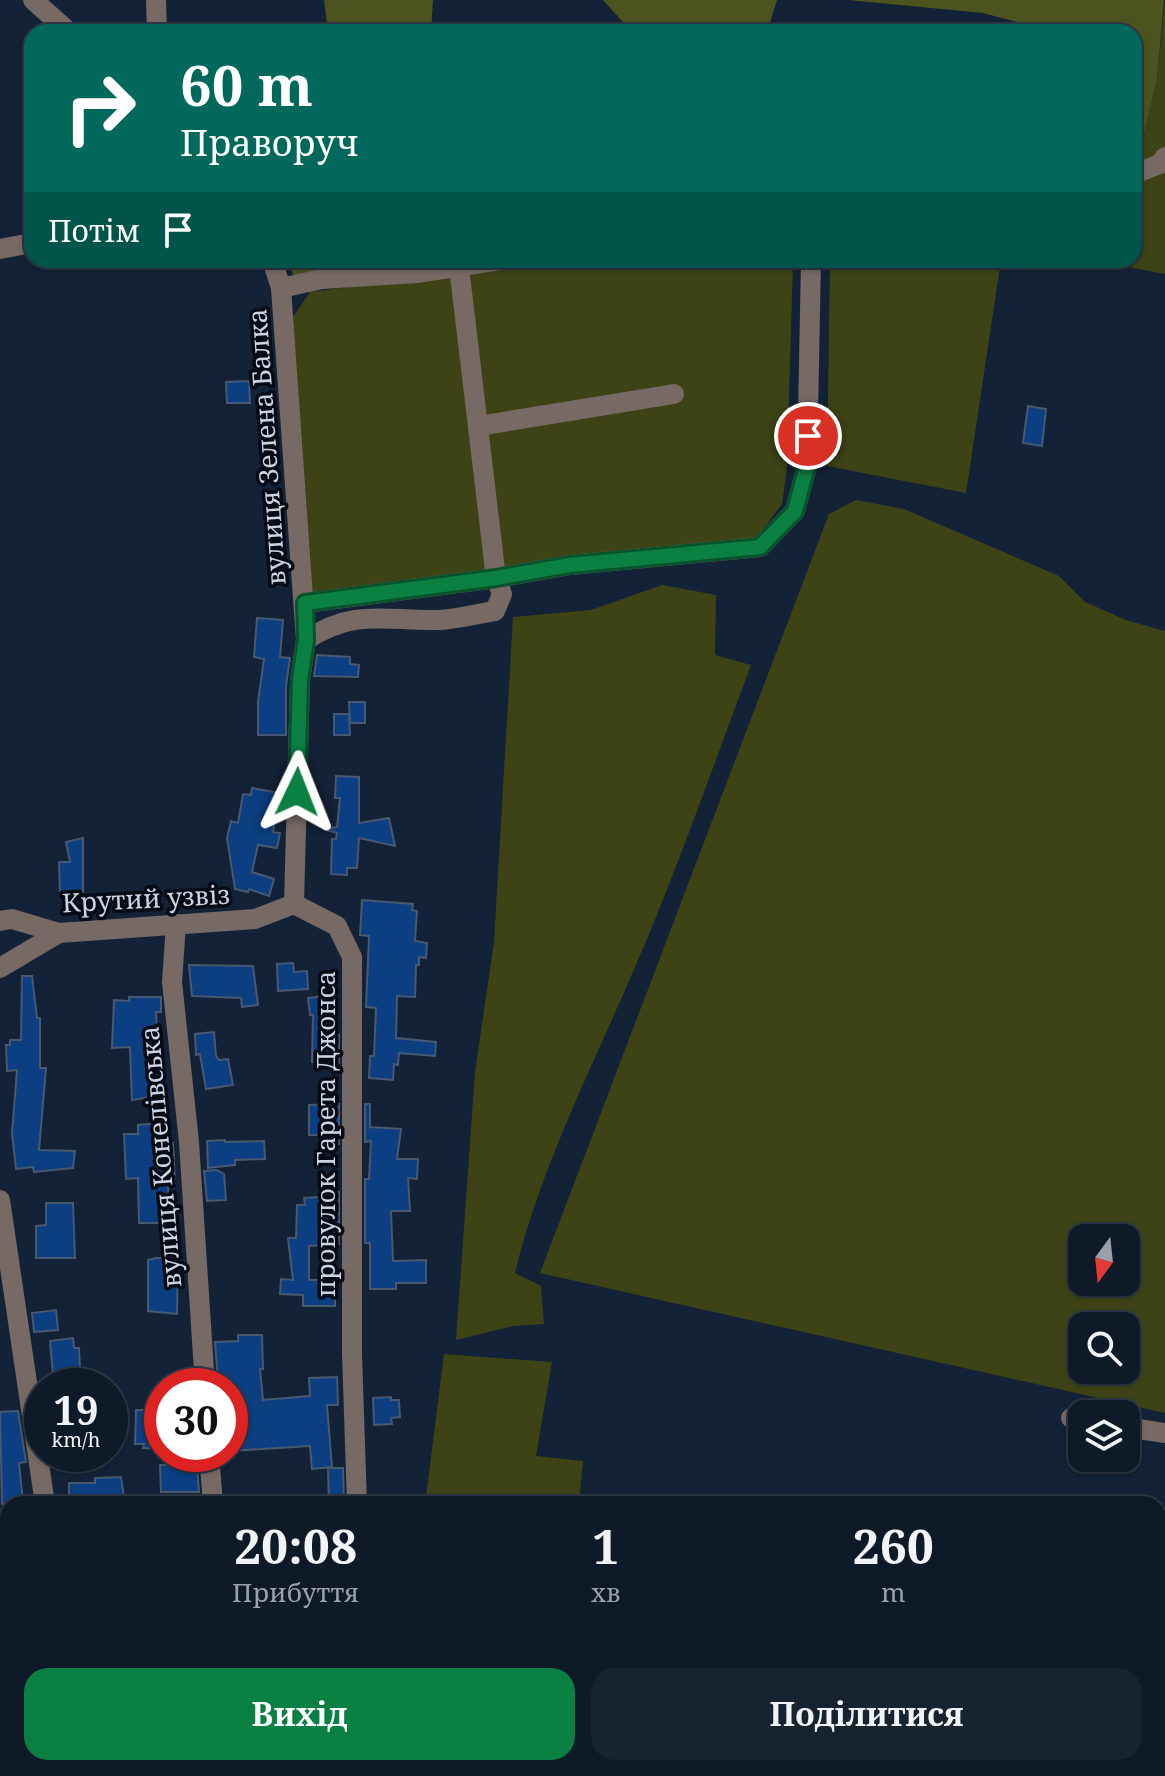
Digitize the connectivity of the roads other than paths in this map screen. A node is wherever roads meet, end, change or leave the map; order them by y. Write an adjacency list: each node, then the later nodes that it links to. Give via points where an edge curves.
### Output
1 (33, 0): 3 (street)
2 (156, 0): 4 (street)
3 (60, 24)
4 (157, 24)
5 (1165, 157): 6 (street)
6 (1142, 171)
7 (24, 244): 8 (street)
8 (0, 249)
9 (275, 268): 13 (street, вулиця Зелена Балка)
10 (452, 268): 13 (street, вулиця Зелена Балка, via 322,279)
11 (459, 268): 15 (street)
12 (811, 268): 16 (street, via 807,466 795,511 760,547 570,565)
13 (281, 288): 17 (street, вулиця Зелена Балка)
14 (674, 394): 15 (street)
15 (479, 426): 16 (street)
16 (496, 578): 17 (street); 18 (street, via 502,594 495,611 441,620 353,619)
17 (305, 603): 18 (street)
18 (306, 640): 19 (street, via 300,680)
19 (294, 904): 21 (street, Крутий узвіз, via 255,919); 31 (street, провулок Гарета Джонса, via 337,926 352,957)
20 (0, 921): 22 (street, Крутий узвіз, via 12,919)
21 (176, 924): 22 (street, Крутий узвіз); 25 (street, вулиця Конелівська, via 172,982)
22 (59, 933): 23 (street)
23 (0, 968)
24 (0, 1200): 29 (street)
25 (204, 1368)
26 (1140, 1429): 27 (street)
27 (1165, 1433)
28 (210, 1472): 30 (street)
29 (44, 1496)
30 (212, 1496)
31 (357, 1496)

